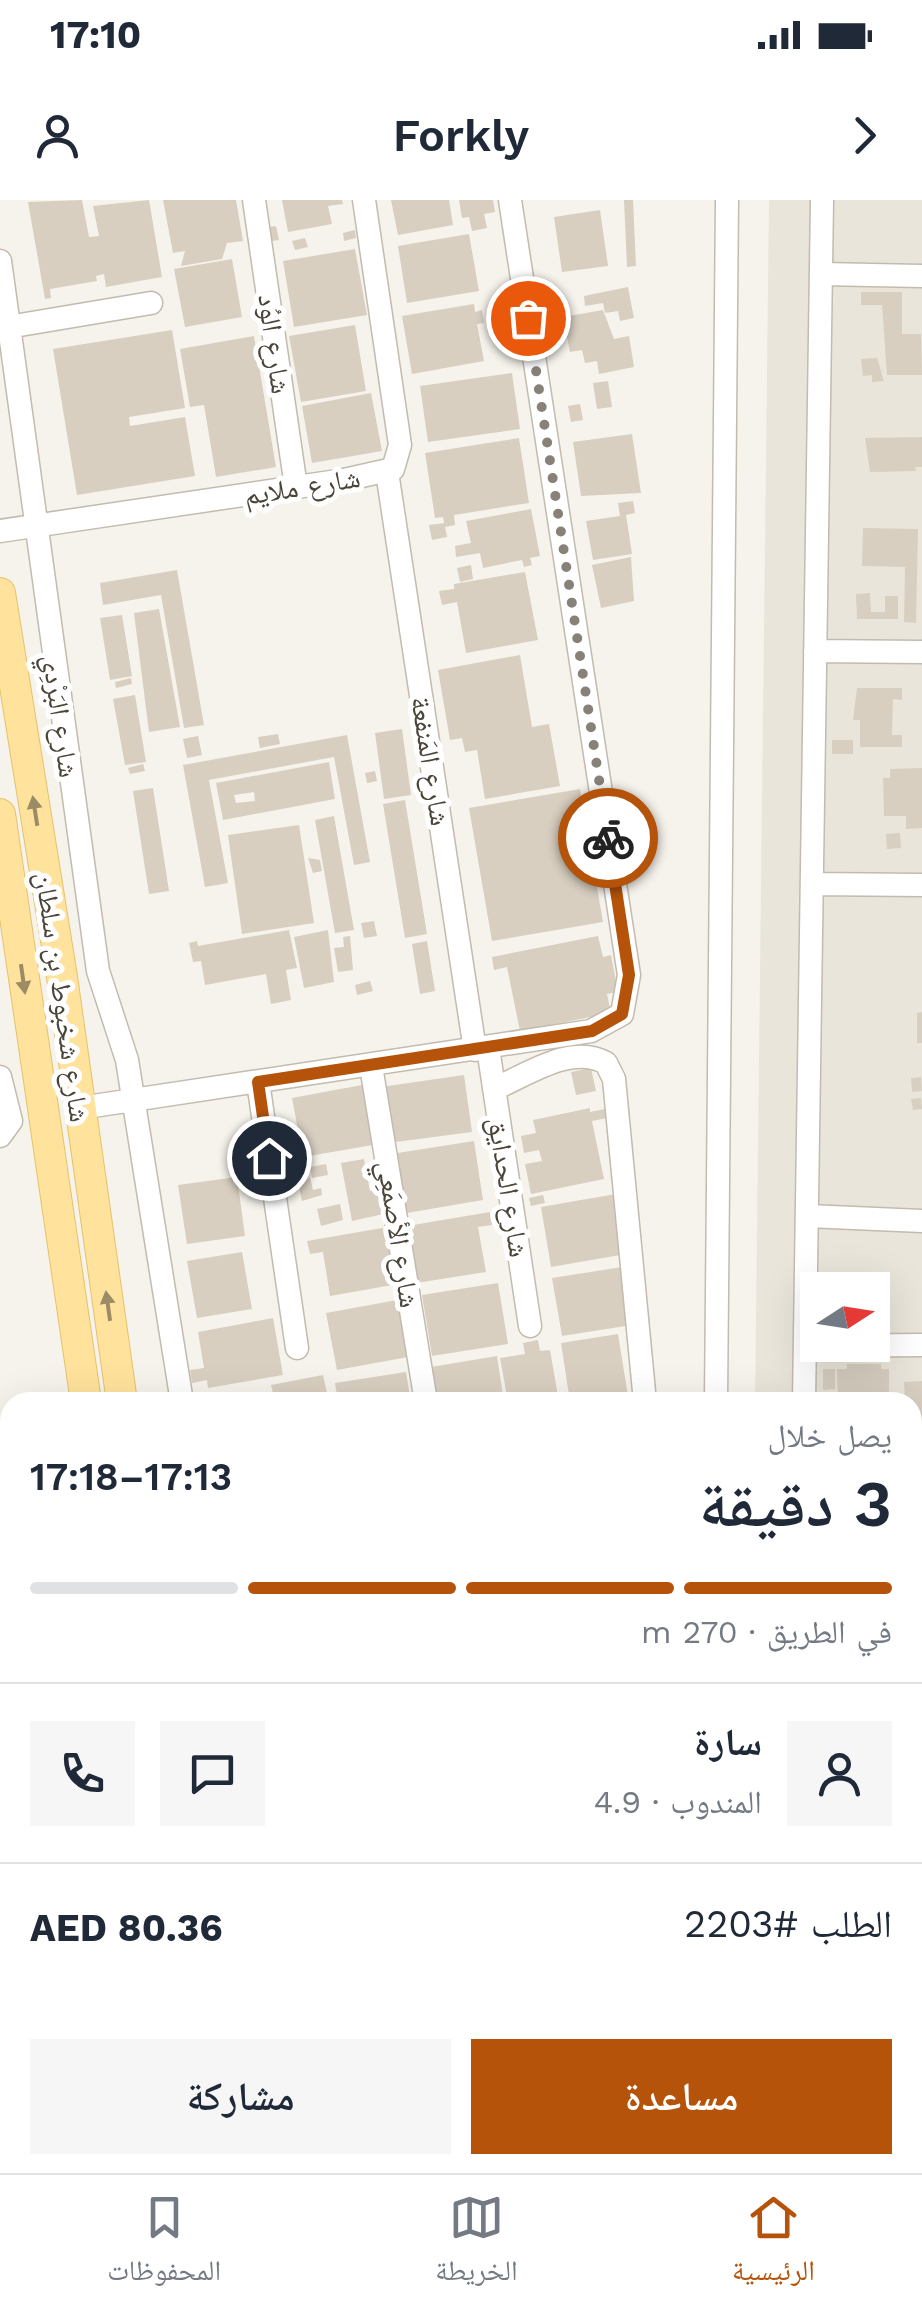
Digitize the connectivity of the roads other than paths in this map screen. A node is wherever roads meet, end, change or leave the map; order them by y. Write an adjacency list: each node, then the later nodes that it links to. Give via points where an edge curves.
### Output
1 (254, 200): 12 (street, شارع الوُد)
2 (364, 200): 11 (street, شارع ملايم, via 400,445 398,463)
3 (510, 200): 21 (street, via 630,989 622,1014 603,1027)
4 (726, 200): 42 (street)
5 (822, 200): 7 (street)
6 (0, 261): 10 (street, شارع البَرْدِي)
7 (821, 274): 8 (street); 16 (street)
8 (922, 276)
9 (151, 303): 10 (street)
10 (8, 327): 13 (street, شارع البَرْدِي)
11 (387, 472): 12 (street, شارع ملايم); 21 (street, شارع المَنفعة)
12 (296, 488): 13 (street, شارع ملايم)
13 (34, 527): 14 (street, شارع ملايم); 26 (street, شارع البَرْدِي, via 98,971)
14 (0, 531)
15 (0, 593): 27 (main road, شارع شخبوط بن سلطان, one-way to 15)
16 (815, 650): 17 (street); 19 (street)
17 (922, 652)
18 (0, 814): 37 (main road, شارع شخبوط بن سلطان, one-way to 37)
19 (812, 884): 20 (street); 29 (street)
20 (922, 885)
21 (481, 1049): 22 (street); 25 (street, شارع الحدايق)
22 (371, 1066): 24 (street); 40 (street, شارع الأصمَعِي)
23 (0, 1078): 28 (street, via 11,1121)
24 (258, 1082): 26 (street); 35 (street)
25 (494, 1090): 32 (street, شارع الحدايق); 41 (street, via 584,1056 606,1064 614,1079)
26 (134, 1100): 27 (street); 39 (street, شارع البَرْدِي)
27 (80, 1108): 38 (main road, شارع شخبوط بن سلطان, one-way to 27)
28 (0, 1136)
29 (808, 1216): 30 (street); 31 (street)
30 (922, 1221)
31 (807, 1272)
32 (530, 1326)
33 (890, 1345): 34 (street)
34 (922, 1345)
35 (297, 1348)
36 (805, 1362): 43 (street)
37 (85, 1392)
38 (121, 1392)
39 (180, 1392)
40 (424, 1392)
41 (643, 1392)
42 (716, 1392)
43 (804, 1392)

